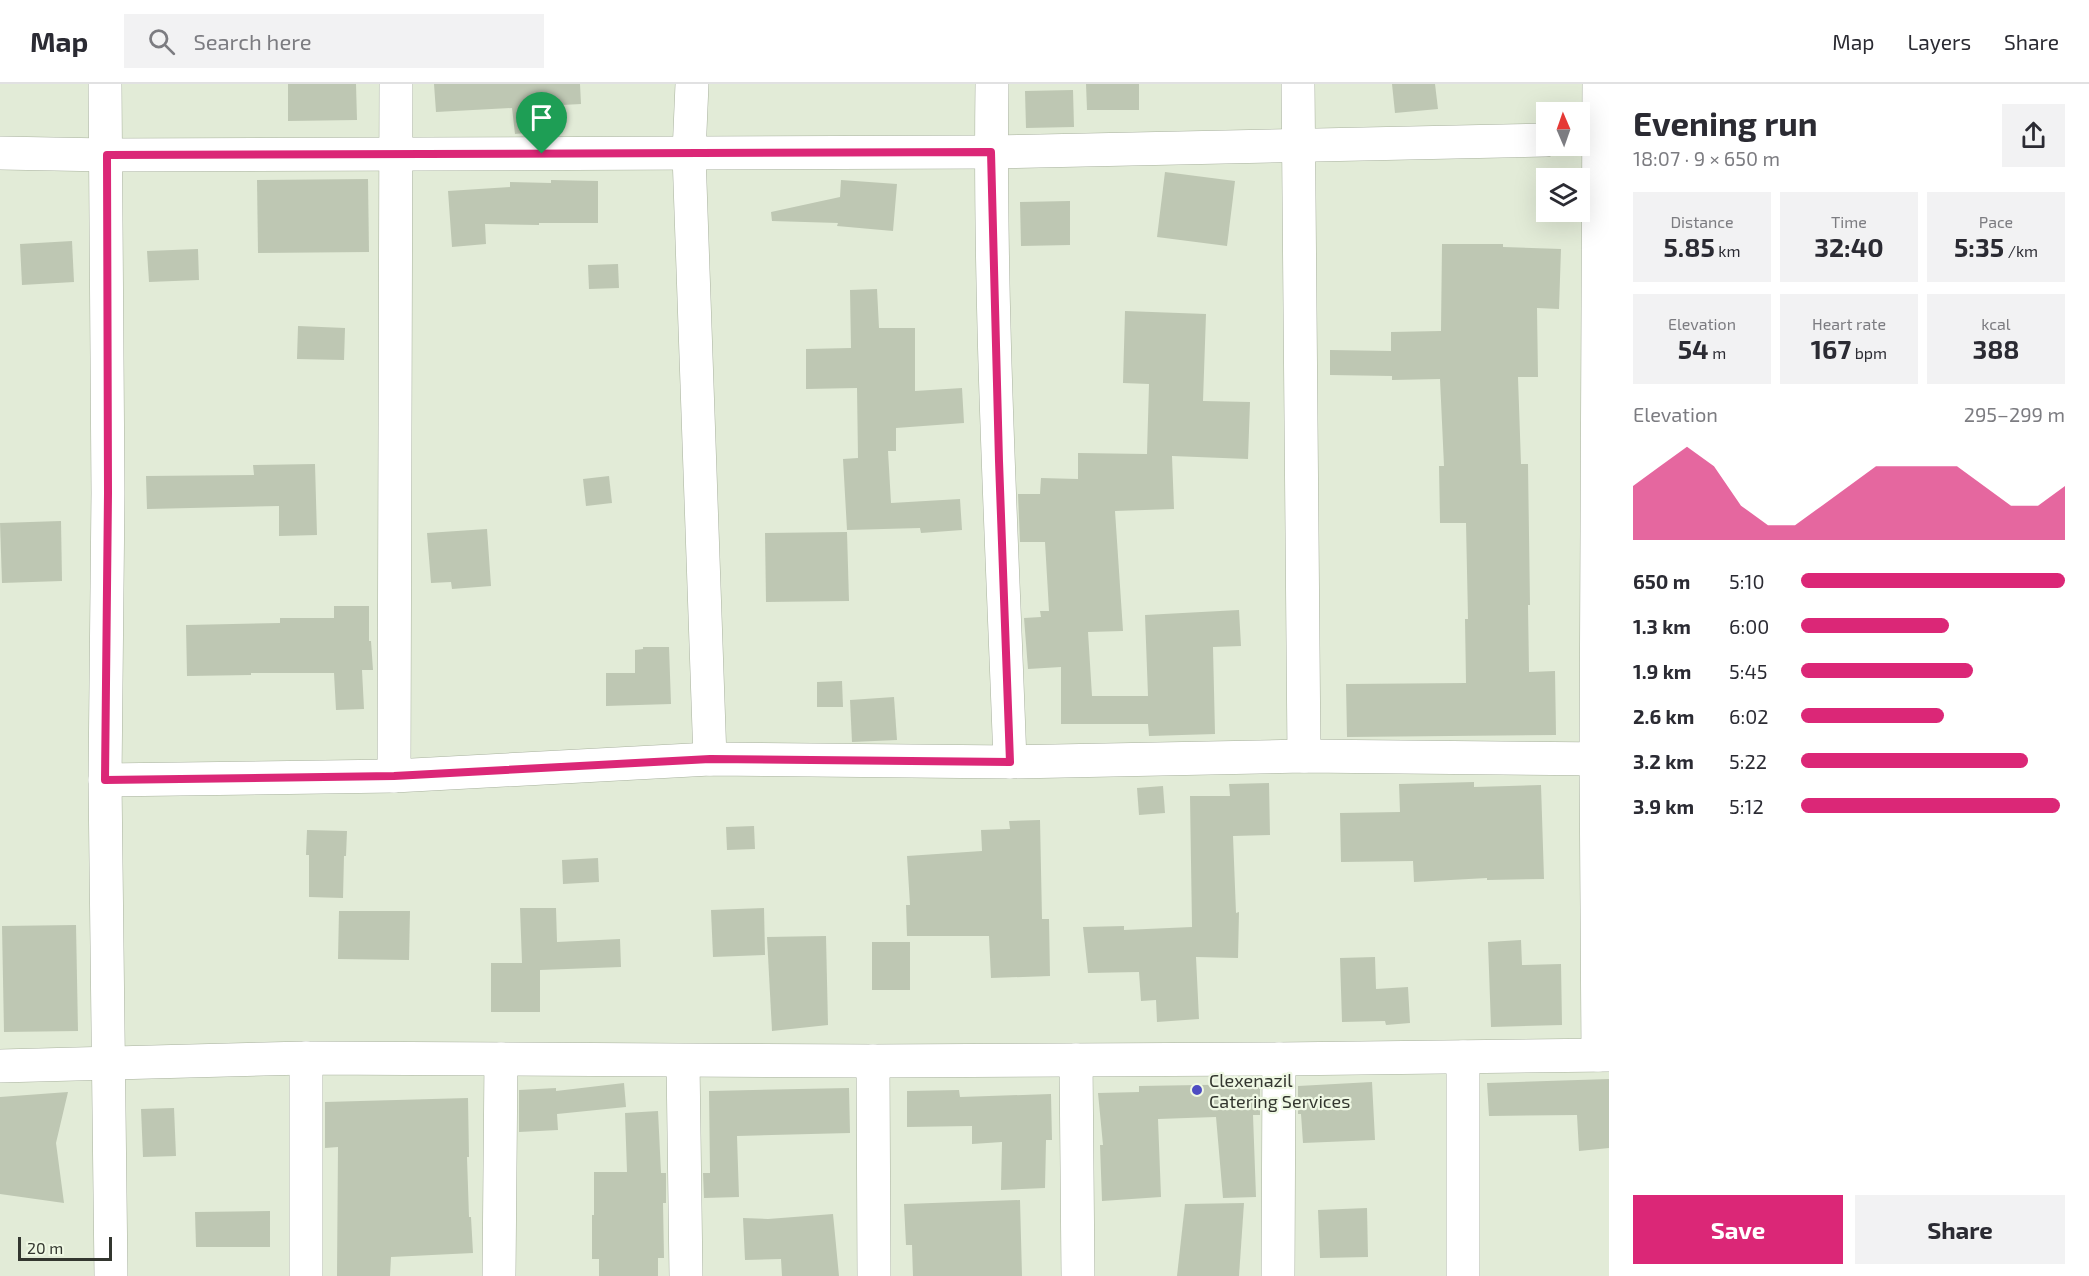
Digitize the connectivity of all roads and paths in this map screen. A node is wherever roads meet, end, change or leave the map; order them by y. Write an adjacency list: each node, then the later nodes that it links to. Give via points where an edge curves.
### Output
1 (105, 84): 13 (street)
2 (396, 84): 14 (street)
3 (692, 84): 12 (street)
4 (992, 84): 10 (street)
5 (1298, 84): 9 (street)
6 (1599, 84): 7 (street)
7 (1596, 139): 17 (street)
8 (1536, 140): 9 (street)
9 (1299, 146): 10 (street); 15 (street)
10 (991, 152): 12 (street); 18 (street)
11 (0, 153): 13 (street)
12 (689, 154): 14 (street); 16 (street)
13 (107, 155): 14 (street); 20 (street)
14 (395, 155): 19 (street)
15 (1304, 756): 17 (street); 18 (street)
16 (710, 759): 18 (street); 19 (street)
17 (1602, 759): 21 (street)
18 (1010, 762)
19 (394, 776): 20 (street)
20 (105, 780): 29 (street)
21 (1603, 1055): 22 (street)
22 (1463, 1057): 25 (street); 38 (street)
23 (306, 1058): 24 (street); 29 (street); 32 (street)
24 (501, 1059): 26 (street); 33 (street)
25 (1279, 1059): 27 (street); 37 (street)
26 (683, 1060): 28 (street); 34 (street)
27 (1076, 1060): 28 (street); 36 (street)
28 (873, 1061): 35 (street)
29 (109, 1064): 30 (street); 31 (street)
30 (0, 1066)
31 (111, 1276)
32 (306, 1276)
33 (499, 1276)
34 (686, 1276)
35 (874, 1276)
36 (1078, 1276)
37 (1278, 1276)
38 (1463, 1276)

